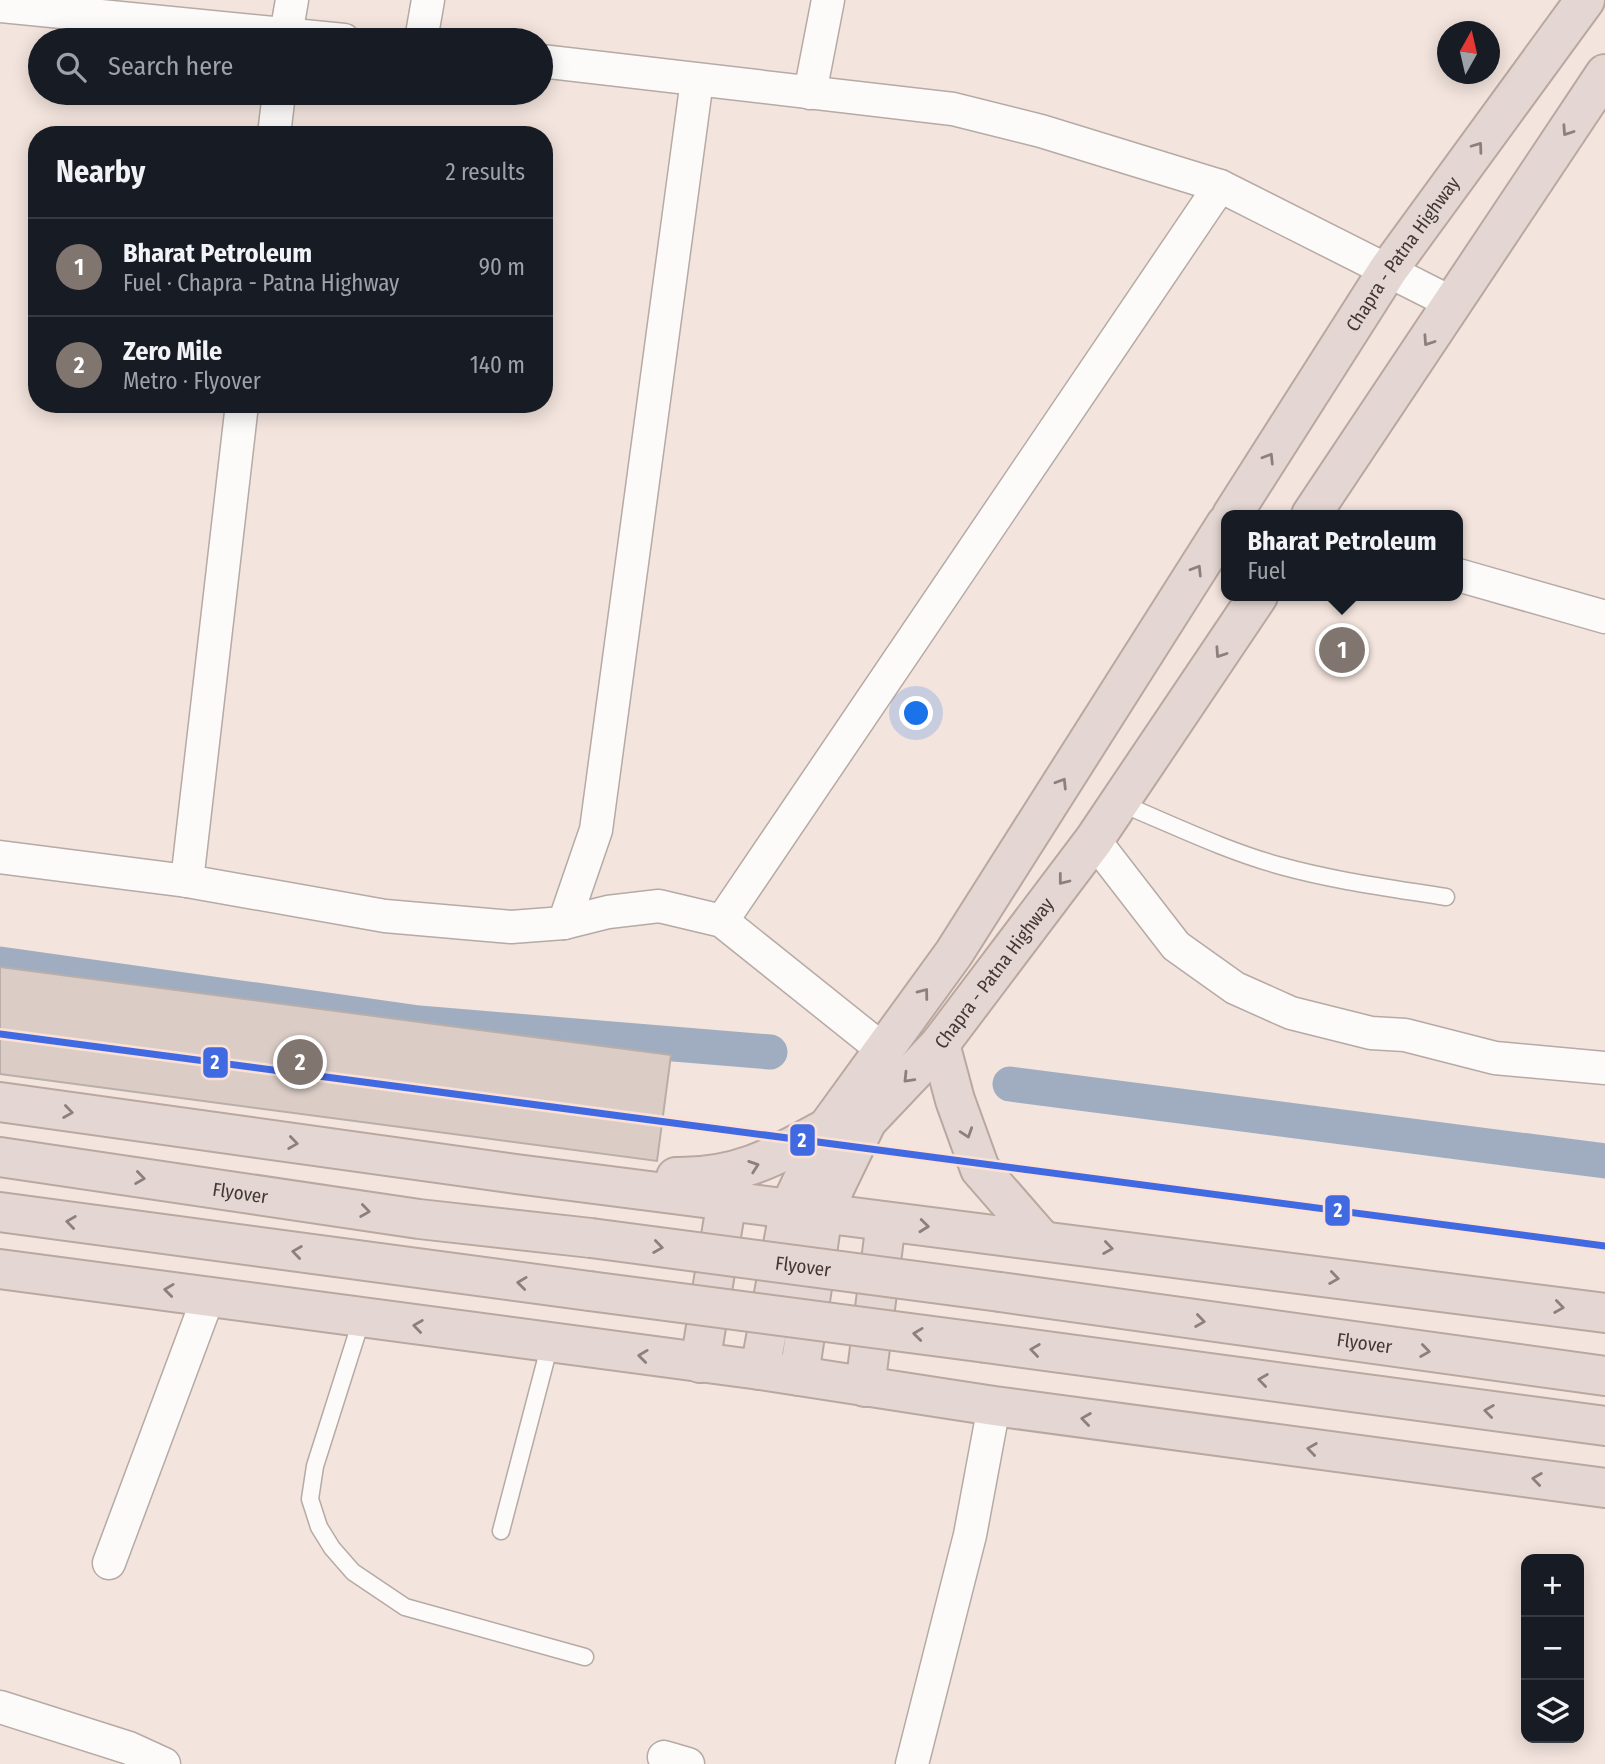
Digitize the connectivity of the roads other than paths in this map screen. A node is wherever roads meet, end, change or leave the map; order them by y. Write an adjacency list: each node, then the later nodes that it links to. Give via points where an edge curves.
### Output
1 (292, 0): 8 (street)
2 (428, 0): 9 (street)
3 (828, 0): 13 (street)
4 (1585, 0): 17 (highway, Chapra - Patna Highway, one-way to 4)
5 (0, 6): 6 (street)
6 (114, 8): 7 (street)
7 (228, 28)
8 (287, 28)
9 (423, 28)
10 (553, 62): 12 (street)
11 (1605, 74): 18 (highway, one-way to 18)
12 (697, 79): 13 (street); 32 (street, via 596,830)
13 (810, 93): 16 (street, via 953,109 1120,153)
14 (278, 105): 15 (street)
15 (275, 126)
16 (1220, 186): 17 (street); 31 (street)
17 (1388, 270): 18 (street); 20 (highway, Chapra - Patna Highway, one-way to 17)
18 (1452, 303): 21 (highway, one-way to 21)
19 (241, 413): 29 (street)
20 (1235, 510)
21 (1314, 510)
22 (1221, 533): 34 (highway, one-way to 22, via 954,953)
23 (1463, 576): 25 (street)
24 (1255, 601): 26 (highway, Chapra - Patna Highway, one-way to 26)
25 (1605, 617)
26 (1120, 803): 27 (highway, Chapra - Patna Highway); 30 (lane, via 1279,865 1341,881)
27 (1094, 840): 33 (highway, Chapra - Patna Highway, one-way to 33); 35 (street, via 1176,946 1235,988 1291,1013 1495,1058)
28 (0, 857): 29 (street)
29 (187, 881): 32 (street, via 385,916 511,927)
30 (1446, 897)
31 (722, 921): 32 (street, via 659,905); 34 (street)
32 (564, 923)
33 (940, 1044): 42 (highway, Chapra - Patna Highway, one-way to 42, via 867,1121); 44 (highway, one-way to 44, via 979,1169)
34 (882, 1049): 37 (highway)
35 (1605, 1068)
36 (0, 1102): 39 (highway, one-way to 39)
37 (827, 1128): 39 (highway, one-way to 37, via 701,1178 761,1164); 42 (highway)
38 (0, 1157): 53 (highway, Flyover, one-way to 53, bridge, via 419,1219 1000,1292)
39 (516, 1174): 40 (highway)
40 (727, 1200): 42 (highway); 50 (highway)
41 (0, 1212): 56 (highway, one-way to 41, bridge)
42 (799, 1218): 43 (highway); 51 (highway); 52 (highway, Chapra - Patna Highway)
43 (886, 1222): 44 (highway, one-way to 44); 54 (highway)
44 (1041, 1239): 47 (highway, one-way to 47)
45 (0, 1269): 46 (highway, one-way to 45)
46 (209, 1296): 48 (highway); 59 (street)
47 (1605, 1313)
48 (362, 1318): 49 (highway, one-way to 48); 60 (lane, via 315,1466 310,1499 332,1548 353,1572 405,1607)
49 (550, 1344): 50 (highway, one-way to 49); 58 (lane)
50 (700, 1363): 51 (highway)
51 (760, 1370): 52 (highway)
52 (799, 1376): 54 (highway)
53 (1605, 1376)
54 (865, 1387): 55 (highway)
55 (994, 1406): 57 (highway, one-way to 55); 63 (street, via 970,1535)
56 (1605, 1426)
57 (1605, 1488)
58 (502, 1531)
59 (109, 1563)
60 (585, 1657)
61 (0, 1707): 62 (street, via 129,1748)
62 (164, 1764)
63 (912, 1764)

